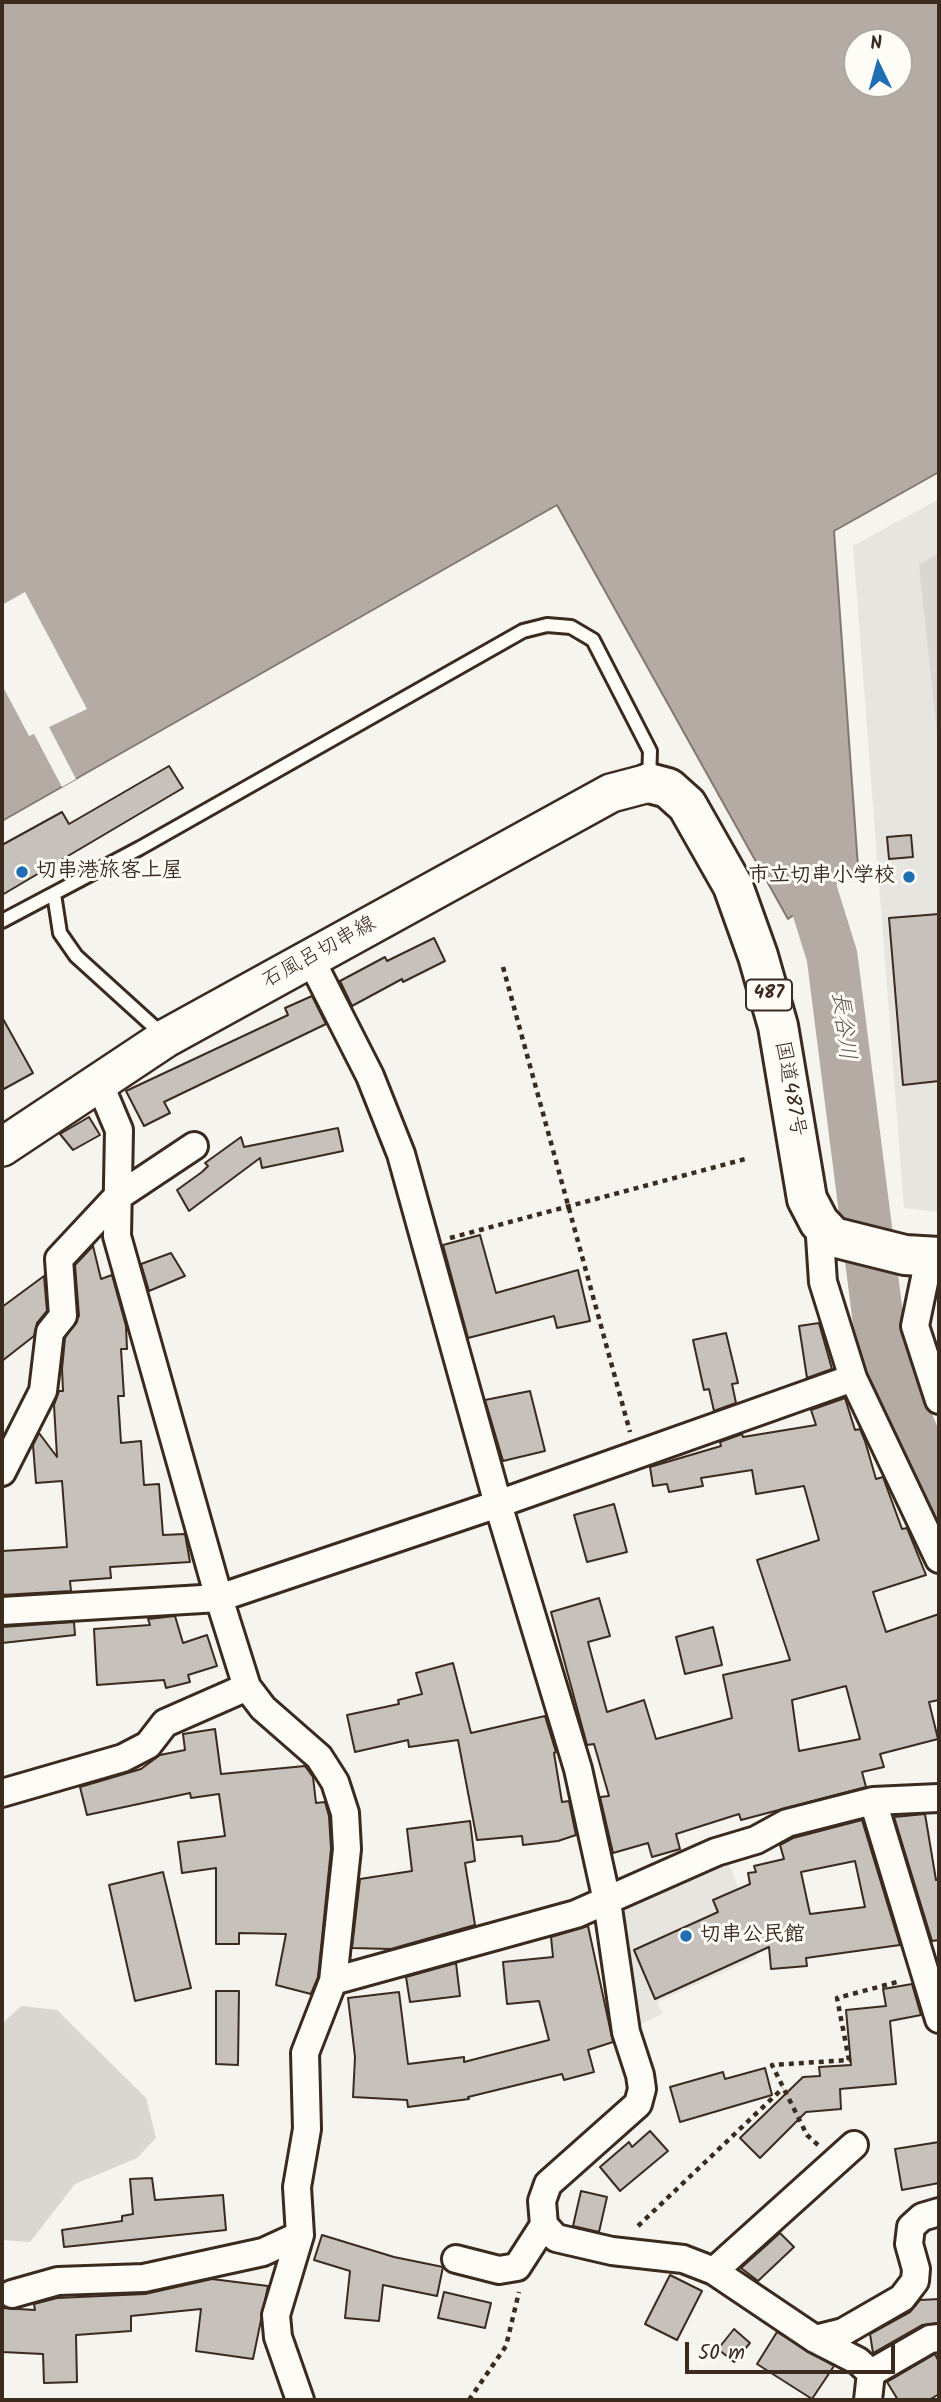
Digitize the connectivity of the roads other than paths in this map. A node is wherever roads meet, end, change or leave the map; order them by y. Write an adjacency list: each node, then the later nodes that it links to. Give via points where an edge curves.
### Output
1 (649, 783): 2 (lane, via 650,751 593,640 571,627 547,625 523,631); 4 (main road, 石風呂切串線, via 611,793); 10 (highway, 国道487号 / 487, via 668,788 687,805 733,886 778,1026 807,1199)
2 (54, 894): 3 (lane); 5 (lane, via 60,933 76,956)
3 (2, 921)
4 (311, 960): 5 (main road, 石風呂切串線); 15 (street, via 370,1076 401,1154)
5 (166, 1038): 6 (main road, 石風呂切串線)
6 (98, 1080): 8 (main road, 石風呂切串線); 9 (street, via 119,1130)
7 (194, 1146): 9 (street)
8 (2, 1147)
9 (116, 1198): 14 (street, via 59,1259 64,1316 50,1332 43,1391); 17 (street, via 117,1236)
10 (826, 1229): 11 (highway); 12 (street, via 823,1282)
11 (924, 1257): 13 (street, via 915,1326)
12 (853, 1378): 15 (street); 16 (street)
13 (939, 1400)
14 (2, 1472)
15 (498, 1504): 17 (street); 23 (street, via 578,1769)
16 (939, 1559)
17 (219, 1598): 18 (street); 19 (street)
18 (2, 1611)
19 (247, 1687): 20 (street, via 165,1723 148,1745 123,1758); 24 (street, via 263,1708 319,1757 335,1782 345,1813 347,1849)
20 (2, 1793)
21 (939, 1798): 22 (street)
22 (873, 1801): 23 (street, via 787,1824); 25 (street)
23 (607, 1901): 24 (street, via 576,1914); 28 (street, via 626,2032 642,2090 638,2104 548,2183 542,2201)
24 (334, 1981): 29 (street, via 304,2053 307,2129 297,2187)
25 (939, 2019)
26 (845, 2153): 31 (street)
27 (939, 2212): 34 (street, via 922,2217 911,2227 915,2281 902,2298 843,2332)
28 (544, 2225): 30 (street, via 517,2267 499,2270); 31 (street, via 556,2238 612,2251 683,2259)
29 (300, 2235): 32 (street, via 263,2252 144,2278 58,2281); 36 (street, via 276,2315 278,2337)
30 (456, 2259)
31 (714, 2271): 34 (street)
32 (12, 2294)
33 (939, 2338): 35 (street)
34 (815, 2339): 35 (street, via 858,2361)
35 (871, 2373): 37 (street)
36 (300, 2400)
37 (868, 2400)

